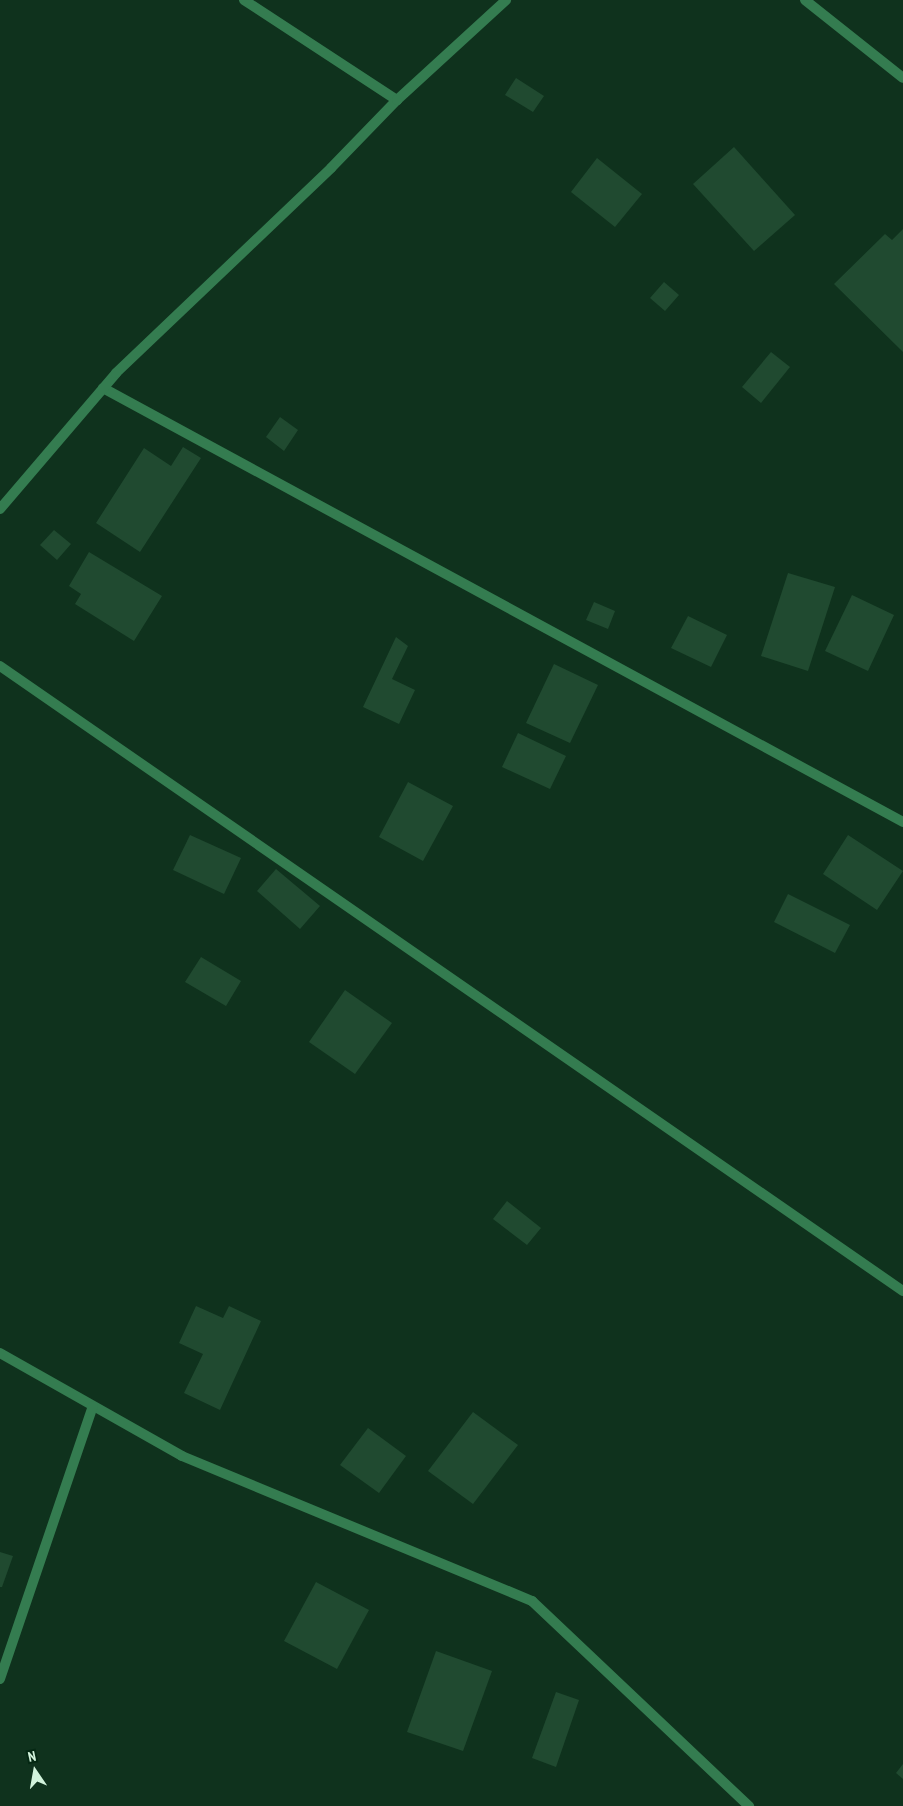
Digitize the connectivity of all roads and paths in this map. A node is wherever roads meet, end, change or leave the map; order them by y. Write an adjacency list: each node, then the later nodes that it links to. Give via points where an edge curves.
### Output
1 (244, 0): 5 (street)
2 (506, 0): 5 (street)
3 (805, 0): 4 (street)
4 (903, 78)
5 (397, 100): 6 (street)
6 (103, 388): 7 (street); 9 (street)
7 (0, 509)
8 (0, 666): 10 (street)
9 (903, 822)
10 (903, 1291)
11 (0, 1353): 12 (street)
12 (93, 1406): 13 (street); 14 (street, via 182,1456 532,1601)
13 (0, 1679)
14 (749, 1806)

